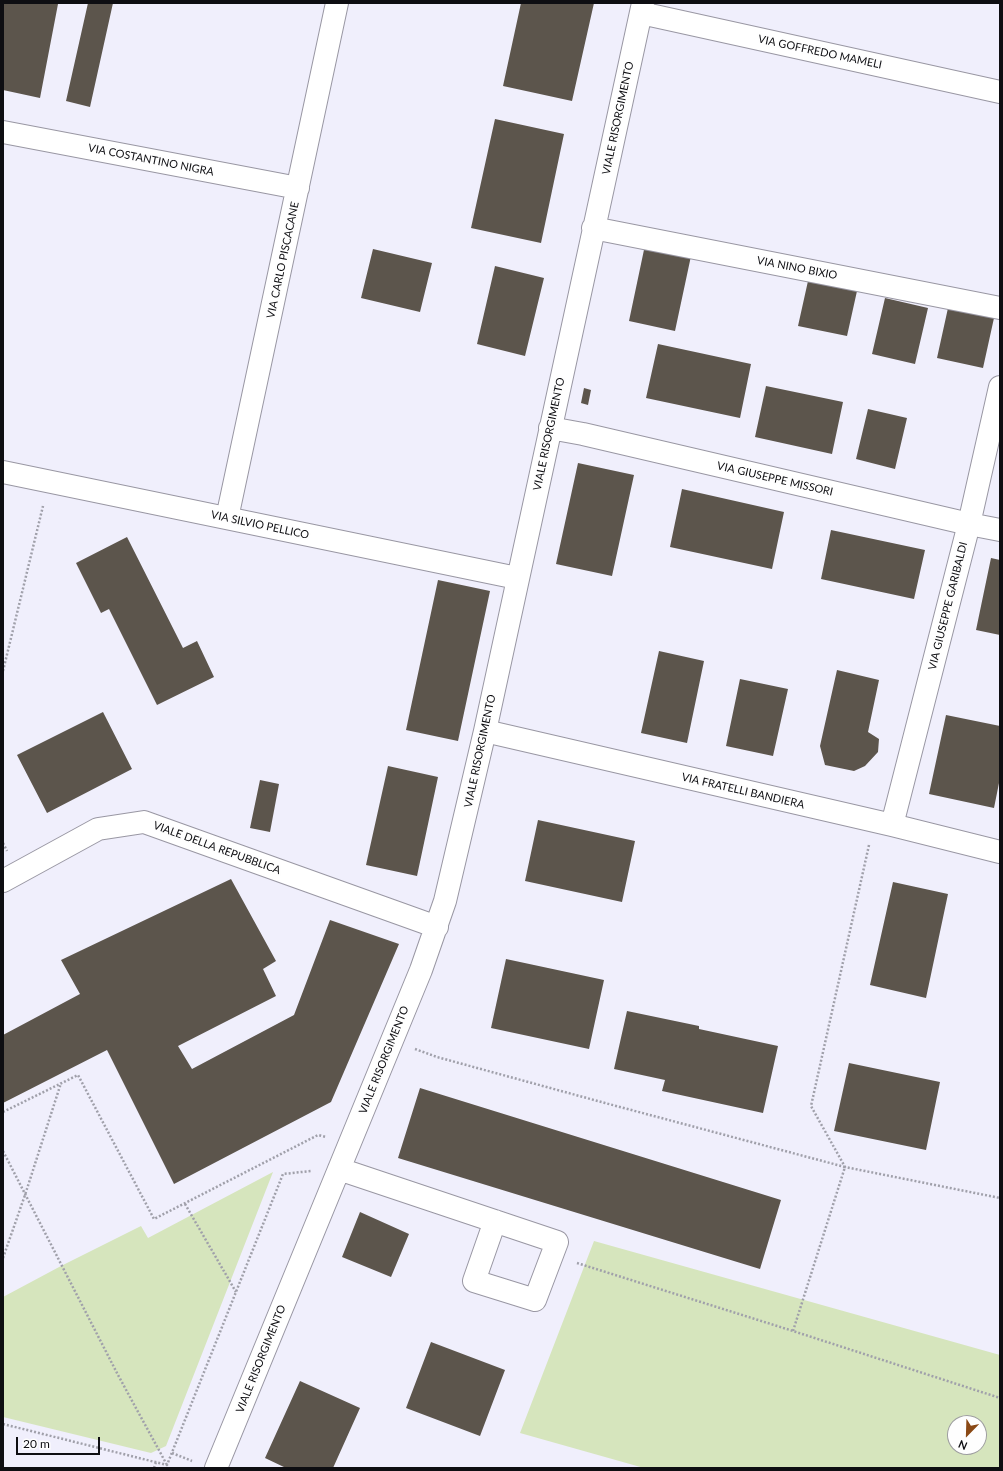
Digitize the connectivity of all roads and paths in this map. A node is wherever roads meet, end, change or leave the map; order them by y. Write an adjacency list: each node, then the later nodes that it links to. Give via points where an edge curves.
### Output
1 (337, 3): 5 (street, VIA CARLO PISCACANE)
2 (642, 8): 3 (street, VIA GOFFREDO MAMELI); 6 (street, VIALE RISORGIMENTO)
3 (1000, 92)
4 (3, 132): 5 (street, VIA COSTANTINO NIGRA)
5 (298, 188): 12 (street, VIA CARLO PISCACANE)
6 (593, 228): 7 (street, VIA NINO BIXIO); 9 (street, VIALE RISORGIMENTO)
7 (1000, 308)
8 (1000, 387): 13 (street, VIA GIUSEPPE GARIBALDI)
9 (550, 428): 13 (street, VIA GIUSEPPE MISSORI); 15 (street, VIALE RISORGIMENTO)
10 (3, 472): 11 (street, VIA SILVIO PELLICO)
11 (49, 481): 12 (street, VIA SILVIO PELLICO); 16 (path)
12 (227, 518): 15 (street, VIA SILVIO PELLICO)
13 (969, 524): 14 (street, VIA GIUSEPPE MISSORI); 18 (street, VIA GIUSEPPE GARIBALDI)
14 (1000, 530)
15 (517, 578): 17 (street, VIALE RISORGIMENTO)
16 (3, 671)
17 (485, 731): 18 (street, VIA FRATELLI BANDIERA); 21 (street, VIALE RISORGIMENTO, via 455,865)
18 (883, 823): 19 (street, VIA FRATELLI BANDIERA); 27 (path, via 811,1106)
19 (1000, 852)
20 (3, 881): 21 (street, VIALE DELLA REPUBBLICA, via 98,829 144,822 208,854)
21 (437, 927): 25 (street, VIALE RISORGIMENTO)
22 (437, 1057): 27 (path)
23 (62, 1082): 24 (path); 29 (path); 31 (path, via 78,1075 154,1219)
24 (3, 1112)
25 (349, 1144): 28 (street, VIALE RISORGIMENTO); 31 (path, via 318,1135)
26 (3, 1151): 29 (path)
27 (845, 1167): 30 (path); 36 (path)
28 (339, 1169): 32 (street); 35 (path, via 283,1174); 42 (street, VIALE RISORGIMENTO)
29 (25, 1195): 34 (path); 40 (path)
30 (1000, 1198)
31 (184, 1204): 35 (path)
32 (495, 1221): 33 (street); 33 (street, via 474,1281 535,1300)
33 (558, 1242): 36 (path, via 578,1264)
34 (3, 1258)
35 (236, 1292): 40 (path)
36 (793, 1331): 37 (path)
37 (1000, 1398)
38 (3, 1424): 39 (path)
39 (156, 1462): 40 (path); 41 (path)
40 (167, 1465)
41 (154, 1468)
42 (216, 1468)

